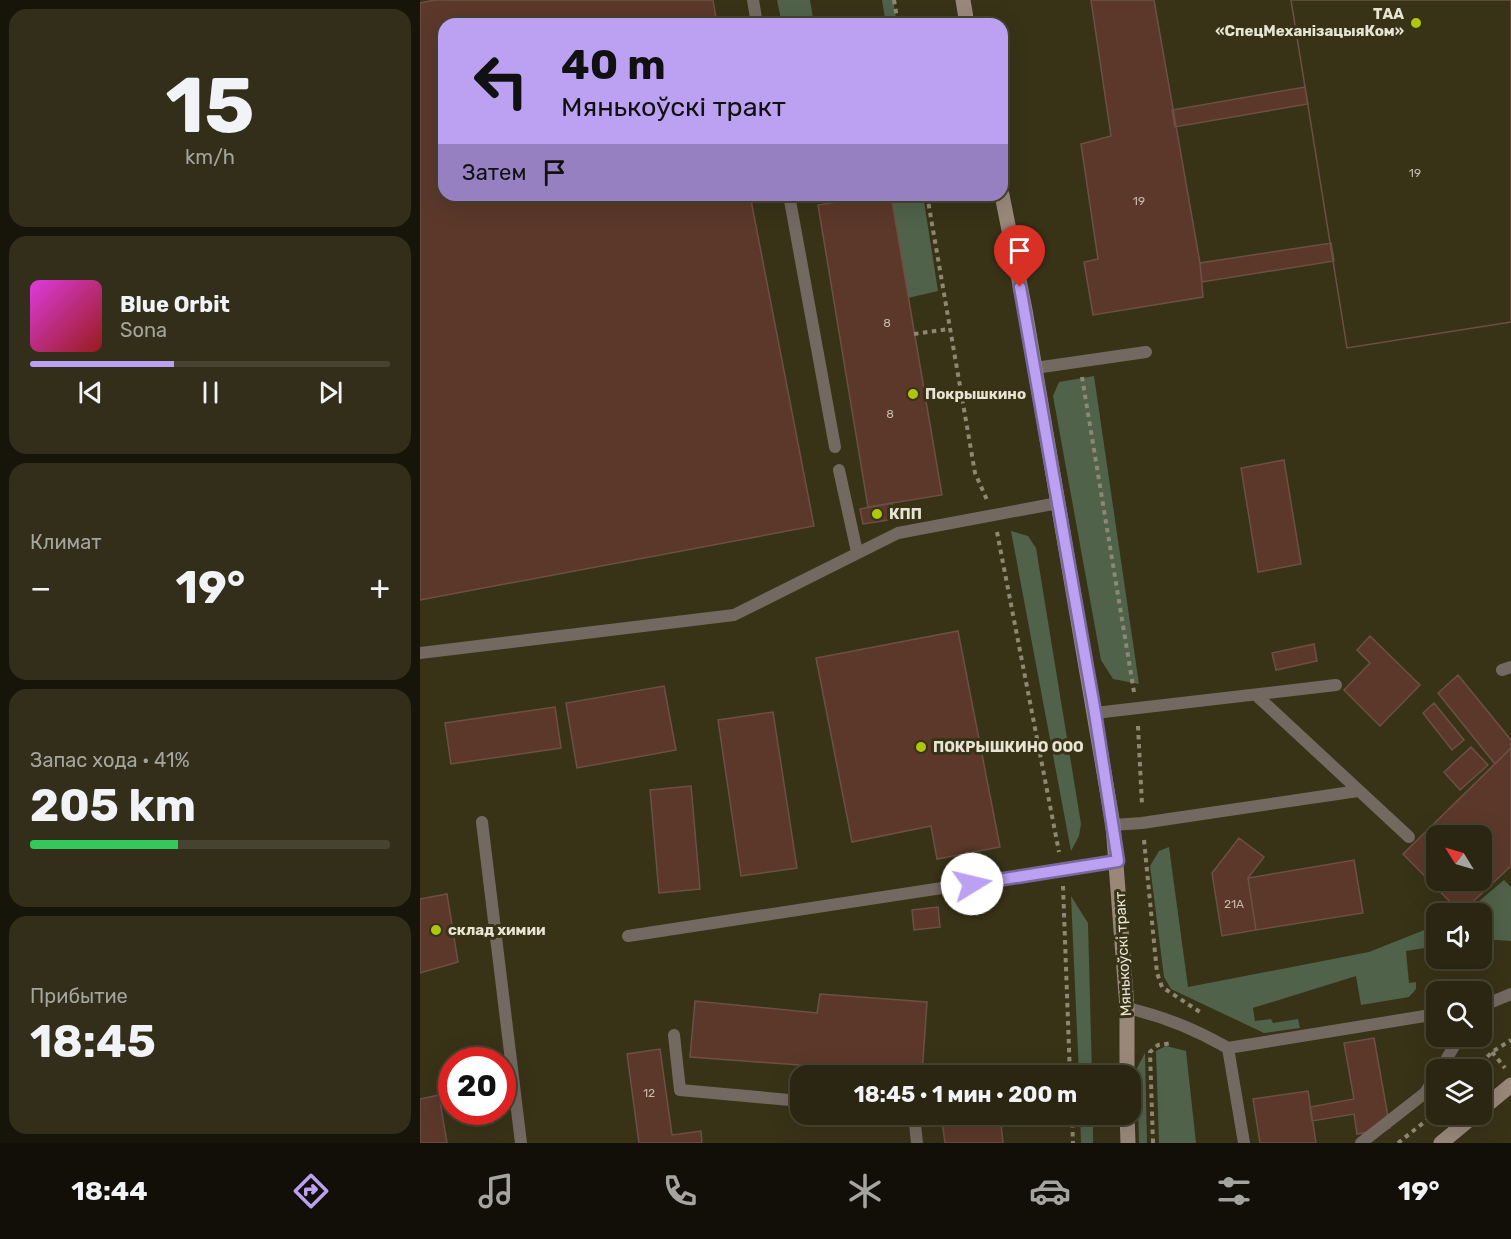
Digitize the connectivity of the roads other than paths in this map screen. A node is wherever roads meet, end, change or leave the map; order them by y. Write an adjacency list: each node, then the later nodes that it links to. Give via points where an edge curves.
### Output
1 (753, 0): 3 (lane)
2 (963, 0): 4 (street)
3 (757, 18)
4 (967, 18)
5 (790, 201): 9 (lane)
6 (1003, 201): 8 (street, Мянькоўскі тракт)
7 (1146, 352): 8 (lane)
8 (1035, 368): 11 (street, Мянькоўскі тракт)
9 (835, 447)
10 (839, 470): 12 (lane)
11 (1058, 503): 12 (lane, via 898,533); 16 (street, Мянькоўскі тракт)
12 (856, 552): 13 (lane, via 734,615)
13 (420, 653)
14 (1336, 686): 15 (lane)
15 (1256, 695): 16 (lane); 17 (lane)
16 (1095, 713): 19 (street, Мянькоўскі тракт)
17 (1358, 790): 19 (lane); 20 (lane)
18 (482, 822): 37 (lane)
19 (1113, 825): 21 (street, Мянькоўскі тракт)
20 (1409, 837)
21 (1118, 861): 22 (lane); 25 (street, Мянькоўскі тракт)
22 (628, 936)
23 (1511, 994): 24 (lane)
24 (1492, 1002)
25 (1127, 1008): 28 (lane, via 1157,1015); 29 (street, Мянькоўскі тракт)
26 (1426, 1016): 28 (lane)
27 (674, 1035): 32 (lane, via 680,1090)
28 (1228, 1048): 40 (lane)
29 (1127, 1065)
30 (1511, 1085): 33 (street)
31 (1426, 1091): 41 (lane)
32 (790, 1100)
33 (1492, 1101)
34 (915, 1125): 38 (lane)
35 (1127, 1125): 39 (street)
36 (1463, 1125): 42 (street)
37 (521, 1143)
38 (917, 1143)
39 (1128, 1143)
40 (1244, 1143)
41 (1361, 1143)
42 (1441, 1143)

